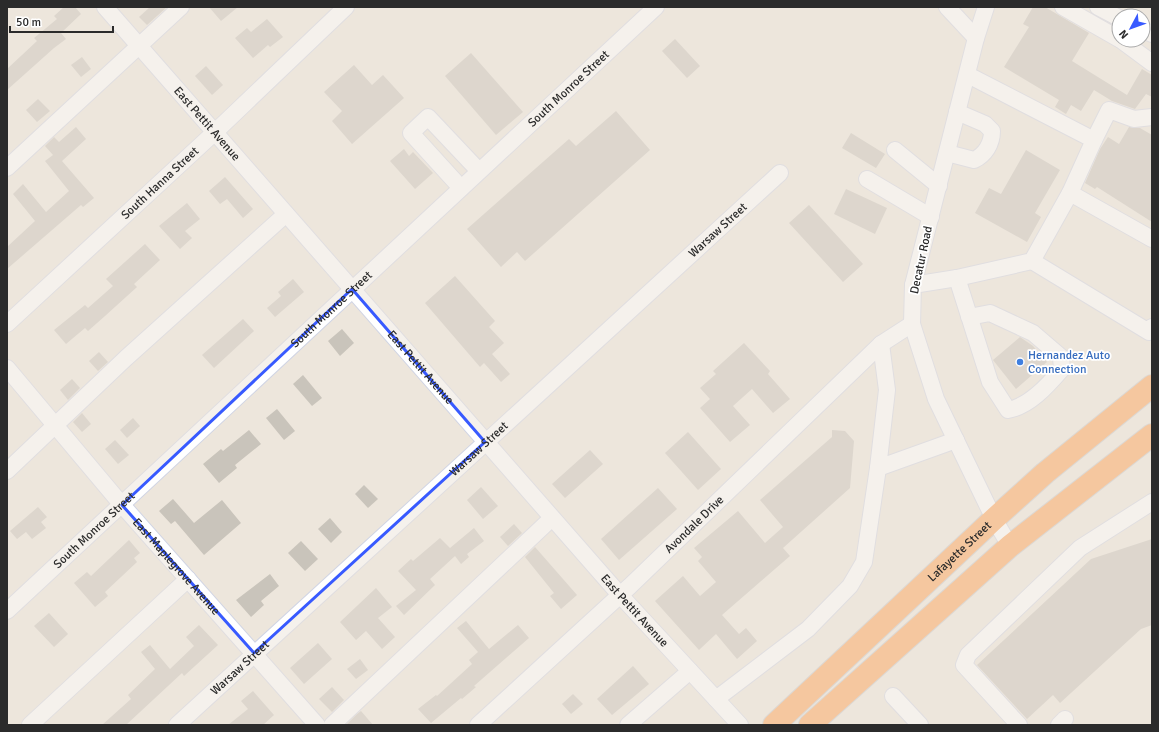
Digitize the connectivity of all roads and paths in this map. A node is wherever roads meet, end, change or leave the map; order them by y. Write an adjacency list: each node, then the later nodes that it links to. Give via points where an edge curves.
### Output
1 (105, 7): 12 (street, East Pettit Avenue)
2 (181, 7): 12 (street)
3 (346, 7): 18 (street, South Hanna Street)
4 (656, 7): 23 (street, South Monroe Street)
5 (947, 7): 11 (street)
6 (1062, 7): 10 (street)
7 (1098, 7): 9 (street)
8 (982, 9): 11 (street, Decatur Road)
9 (1111, 14)
10 (1111, 35)
11 (976, 38): 15 (street, Decatur Road)
12 (139, 45): 18 (street, East Pettit Avenue); 22 (street)
13 (1131, 48): 14 (street)
14 (1152, 63)
15 (968, 75): 16 (street, Decatur Road); 19 (street)
16 (957, 112): 21 (street, Decatur Road); 21 (street, via 985,124 992,131 992,141 982,156 974,160)
17 (1152, 117): 19 (street, via 1134,119 1109,110)
18 (215, 132): 29 (street, East Pettit Avenue); 37 (street, South Hanna Street)
19 (1094, 140): 28 (street)
20 (895, 150): 26 (street)
21 (947, 153): 26 (street, Decatur Road)
22 (7, 168)
23 (479, 171): 27 (street, South Monroe Street); 27 (street, via 428,117 411,133)
24 (780, 173): 46 (street, Warsaw Street)
25 (867, 179): 30 (street)
26 (938, 186): 30 (street, Decatur Road)
27 (461, 188): 35 (street, South Monroe Street)
28 (1070, 193): 31 (street); 32 (street)
29 (286, 214): 35 (street, East Pettit Avenue); 43 (street)
30 (931, 217): 34 (street, Decatur Road)
31 (1152, 239)
32 (1032, 261): 33 (street); 39 (street, via 1149,332)
33 (958, 278): 34 (street); 36 (street)
34 (913, 286): 38 (street, Decatur Road)
35 (352, 289): 46 (street, East Pettit Avenue); 50 (street, South Monroe Street)
36 (969, 317): 36 (street, via 990,382 1008,410 1018,408 1048,385 1062,369 1061,357 1033,333 990,313)
37 (7, 324)
38 (912, 324): 40 (street, Avondale Drive); 45 (street, Decatur Road, via 936,399)
39 (1152, 327)
40 (881, 344): 47 (street, via 887,390); 55 (street, Avondale Drive)
41 (7, 368): 43 (street, East Maplegrove Avenue)
42 (1152, 386): 52 (highway, Lafayette Street, via 1045,473)
43 (55, 426): 48 (street); 50 (street, East Maplegrove Avenue)
44 (1152, 435): 53 (highway)
45 (956, 440): 47 (street); 52 (street, Decatur Road)
46 (485, 442): 51 (street, East Pettit Avenue); 57 (street, Warsaw Street)
47 (878, 468): 60 (street, via 864,562 850,586 808,629)
48 (7, 471)
49 (1152, 502): 71 (street, via 1080,548 968,655 964,665)
50 (122, 505): 54 (street, East Maplegrove Avenue); 56 (street, South Monroe Street)
51 (552, 518): 55 (street, East Pettit Avenue); 64 (street)
52 (994, 519): 53 (street, Decatur Road); 68 (highway, Lafayette Street)
53 (1010, 546): 69 (highway)
54 (188, 579): 57 (street, East Maplegrove Avenue); 61 (street)
55 (620, 595): 58 (street, East Pettit Avenue); 65 (street, Avondale Drive)
56 (7, 611)
57 (254, 653): 62 (street, Warsaw Street); 63 (street, East Maplegrove Avenue)
58 (690, 670): 60 (street, East Pettit Avenue); 66 (street)
59 (893, 696): 70 (street)
60 (716, 699): 67 (street, East Pettit Avenue)
61 (30, 725)
62 (177, 725)
63 (317, 725)
64 (332, 725)
65 (478, 725)
66 (628, 725)
67 (740, 725)
68 (774, 725)
69 (810, 725)
70 (920, 725)
71 (1019, 725)

